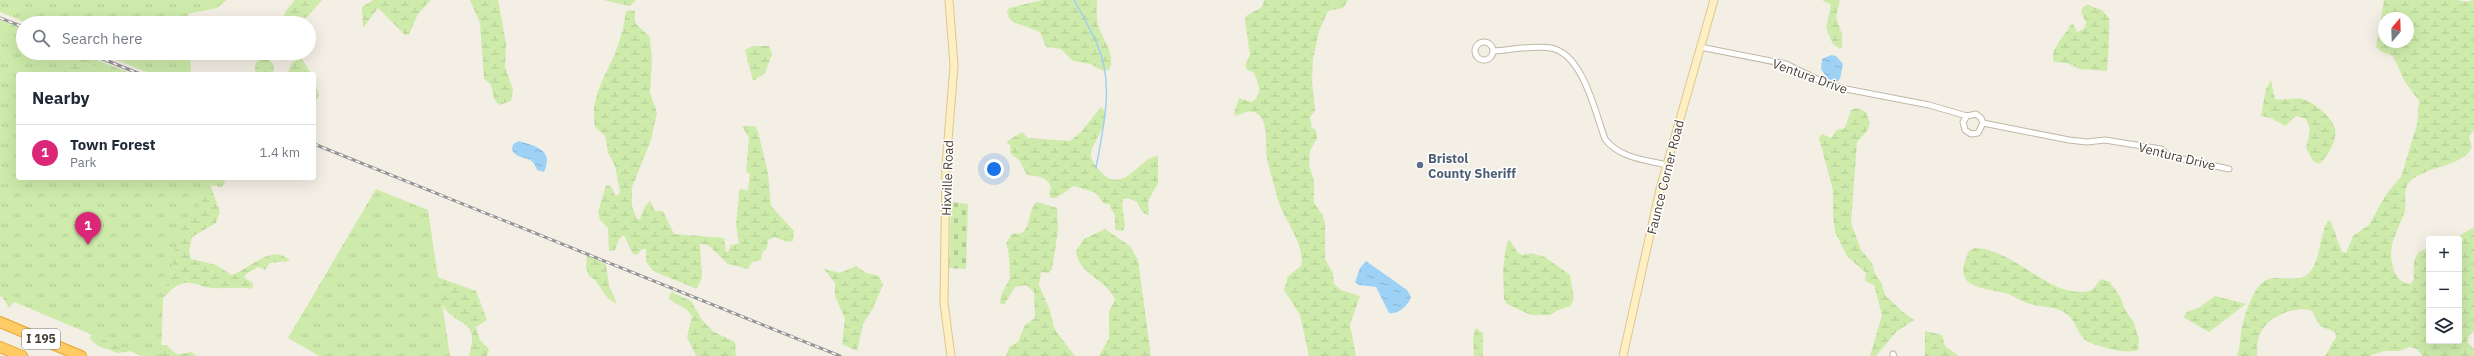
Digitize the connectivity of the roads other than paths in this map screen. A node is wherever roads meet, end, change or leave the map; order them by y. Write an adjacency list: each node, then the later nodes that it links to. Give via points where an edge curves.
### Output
1 (949, 0): 13 (main road, Hixville Road, via 954,66 947,159 944,302)
2 (1714, 0): 3 (main road, Faunce Corner Road)
3 (1700, 47): 5 (street, Ventura Drive, via 1786,64 1839,87 1929,105); 7 (main road, Faunce Corner Road)
4 (1493, 51): 7 (street, via 1544,48 1562,52 1569,57 1579,72 1609,144 1623,154)
5 (1968, 116): 6 (street, Ventura Drive, via 1979,116); 6 (street, via 1963,126 1969,134 1980,132)
6 (1983, 123): 8 (street, Ventura Drive, via 2069,140 2105,140 2161,149 2169,156)
7 (1667, 165): 14 (main road, Faunce Corner Road)
8 (2228, 168)
9 (0, 322): 12 (highway, I 195)
10 (0, 347): 11 (highway, I 195)
11 (22, 356)
12 (80, 356)
13 (951, 356)
14 (1623, 356)

